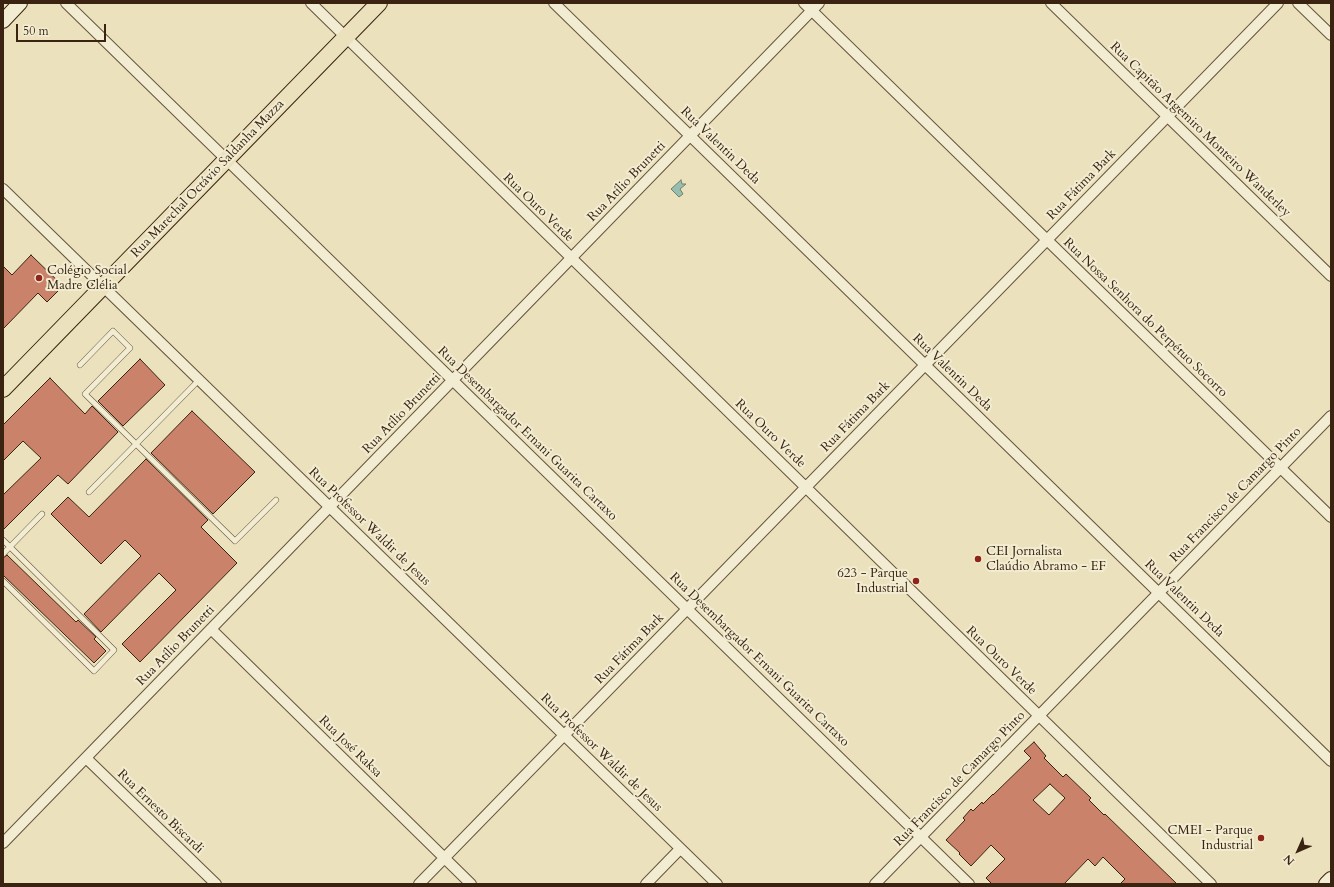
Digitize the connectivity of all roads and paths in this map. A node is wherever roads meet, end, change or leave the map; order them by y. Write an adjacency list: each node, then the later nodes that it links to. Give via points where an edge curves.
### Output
1 (20, 3): 10 (street)
2 (66, 3): 15 (street, Rua Desembargador Ernani Guarita Cartaxo)
3 (311, 3): 12 (street, Rua Ouro Verde)
4 (379, 3): 12 (main road, Rua Marechal Octávio Saldanha Mazza)
5 (554, 3): 14 (street, Rua Valentin Deda)
6 (1051, 3): 13 (street, Rua Capitão Argemiro Monteiro Wanderley)
7 (1278, 3): 13 (street, Rua Fátima Bark)
8 (1298, 3): 11 (street)
9 (812, 5): 14 (street, Rua Atílio Brunetti); 17 (street, Rua Nossa Senhora do Perpétuo Socorro)
10 (3, 21)
11 (1331, 35)
12 (346, 37): 15 (main road, Rua Marechal Octávio Saldanha Mazza); 18 (street, Rua Ouro Verde)
13 (1167, 117): 17 (street, Rua Fátima Bark); 19 (street, Rua Capitão Argemiro Monteiro Wanderley)
14 (690, 136): 18 (street, Rua Atílio Brunetti); 22 (street, Rua Valentin Deda)
15 (227, 160): 20 (main road, Rua Marechal Octávio Saldanha Mazza); 24 (street, Rua Desembargador Ernani Guarita Cartaxo)
16 (3, 189): 20 (street, Rua Professor Waldir de Jesus)
17 (1047, 240): 22 (street, Rua Fátima Bark); 28 (street, Rua Nossa Senhora do Perpétuo Socorro)
18 (571, 258): 24 (street, Rua Atílio Brunetti); 29 (street, Rua Ouro Verde)
19 (1331, 276)
20 (103, 286): 23 (street, Rua Professor Waldir de Jesus); 25 (main road, Rua Marechal Octávio Saldanha Mazza)
21 (80, 365): 27 (lane, via 113,331 130,348 85,394)
22 (925, 365): 29 (street, Rua Fátima Bark); 39 (street, Rua Valentin Deda)
23 (199, 380): 27 (lane); 32 (street, Rua Professor Waldir de Jesus)
24 (453, 380): 32 (street, Rua Atílio Brunetti); 40 (street, Rua Desembargador Ernani Guarita Cartaxo)
25 (3, 389)
26 (1331, 416): 28 (street, Rua Francisco de Camargo Pinto)
27 (136, 444): 30 (lane); 31 (lane, via 235,541)
28 (1281, 468): 34 (street, Rua Nossa Senhora do Perpétuo Socorro); 39 (street, Rua Francisco de Camargo Pinto)
29 (806, 488): 40 (street, Rua Fátima Bark); 42 (street, Rua Ouro Verde)
30 (89, 492)
31 (276, 500)
32 (330, 507): 41 (street, Rua Atílio Brunetti); 43 (street, Rua Professor Waldir de Jesus)
33 (42, 514): 36 (lane)
34 (1331, 516)
35 (3, 540): 36 (lane)
36 (10, 547): 37 (lane); 38 (lane, via 114,650 94,671)
37 (3, 554)
38 (3, 581)
39 (1159, 593): 42 (street, Rua Francisco de Camargo Pinto); 45 (street, Rua Valentin Deda)
40 (687, 609): 43 (street, Rua Fátima Bark); 46 (street, Rua Desembargador Ernani Guarita Cartaxo)
41 (211, 629): 44 (street, Rua Atílio Brunetti); 49 (street, Rua José Raksa)
42 (1039, 716): 46 (street, Rua Francisco de Camargo Pinto); 58 (street, Rua Ouro Verde)
43 (564, 735): 48 (street, Rua Professor Waldir de Jesus); 49 (street, Rua Fátima Bark)
44 (86, 758): 47 (street, Rua Atílio Brunetti); 51 (street, Rua Ernesto Biscardi)
45 (1331, 761)
46 (921, 837): 56 (street, Rua Francisco de Camargo Pinto); 57 (street, Rua Desembargador Ernani Guarita Cartaxo)
47 (3, 843)
48 (680, 848): 54 (street); 55 (street, Rua Professor Waldir de Jesus)
49 (445, 858): 52 (street, Rua Fátima Bark); 53 (street, Rua José Raksa)
50 (1331, 878): 59 (street)
51 (216, 884)
52 (419, 884)
53 (471, 884)
54 (646, 884)
55 (717, 884)
56 (875, 884)
57 (969, 884)
58 (1211, 884)
59 (1326, 884)

